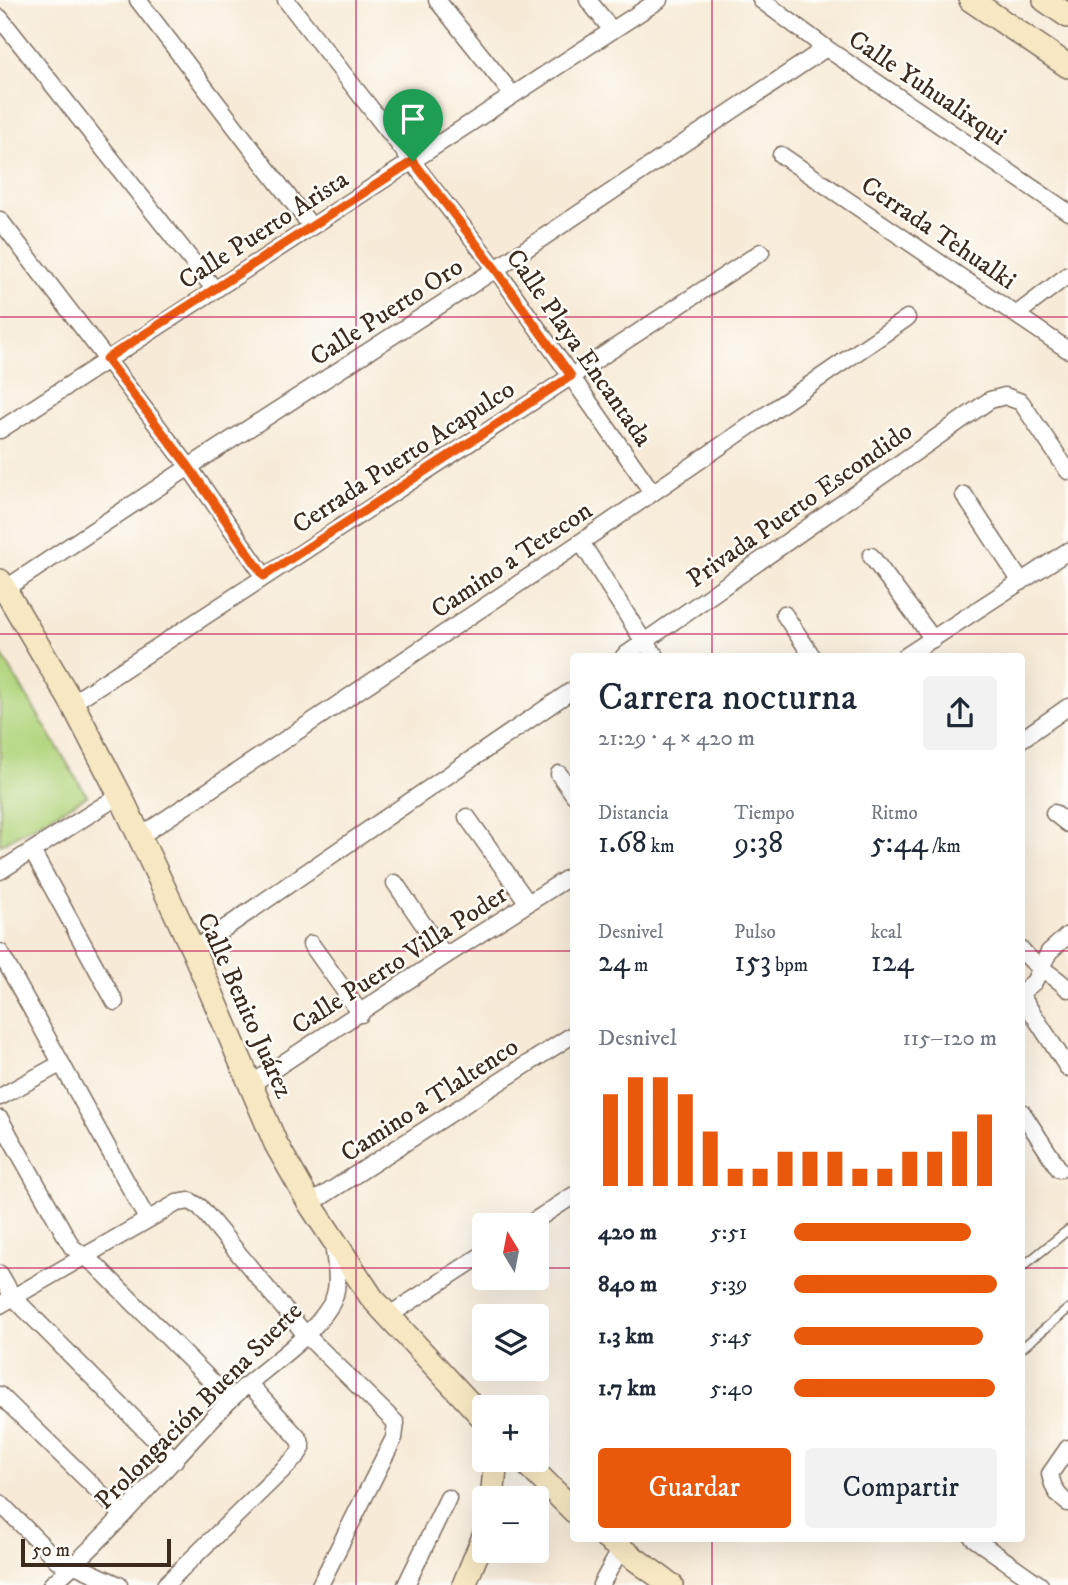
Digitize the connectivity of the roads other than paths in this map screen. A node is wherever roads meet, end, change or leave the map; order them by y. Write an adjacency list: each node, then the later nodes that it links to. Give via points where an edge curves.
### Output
1 (138, 0): 17 (street)
2 (286, 0): 14 (street, Calle Playa Encantada)
3 (437, 0): 12 (street)
4 (589, 0): 9 (street)
5 (659, 0): 9 (street, Calle Puerto Arista)
6 (761, 0): 10 (street, Calle Yuhualixqui)
7 (971, 0): 11 (street)
8 (0, 18): 21 (street)
9 (611, 29): 12 (street, Calle Puerto Arista)
10 (826, 48): 15 (street, Calle Yuhualixqui); 19 (street, Calle Puerto Oro)
11 (1068, 66)
12 (512, 94): 14 (street, Calle Puerto Arista)
13 (781, 155): 22 (street, Cerrada Tehualki)
14 (413, 161): 17 (street, Calle Puerto Arista); 19 (street, Calle Playa Encantada)
15 (1068, 212)
16 (0, 220): 25 (street)
17 (311, 226): 21 (street, Calle Puerto Arista)
18 (761, 253): 26 (street, Cerrada Puerto Acapulco)
19 (496, 270): 26 (street, Calle Playa Encantada); 28 (street, Calle Puerto Oro)
20 (1068, 275): 22 (street)
21 (215, 290): 25 (street, Calle Puerto Arista)
22 (1017, 314): 24 (street, Cerrada Tehualki)
23 (907, 318): 30 (street, Camino a Tetecon)
24 (1068, 350)
25 (106, 359): 27 (street, Calle Puerto Arista); 28 (street)
26 (571, 376): 30 (street, Calle Playa Encantada); 35 (street, Cerrada Puerto Acapulco)
27 (3, 421)
28 (189, 467): 35 (street); 37 (street, Calle Puerto Oro)
29 (1068, 471): 40 (street, Privada Puerto Escondido, via 1021,402 1005,396 990,400)
30 (652, 492): 32 (street, Camino a Tetecon)
31 (964, 495): 36 (street)
32 (581, 542): 40 (street); 55 (street, Camino a Tetecon)
33 (1068, 551): 36 (street)
34 (871, 556): 39 (street)
35 (264, 576): 46 (street, Cerrada Puerto Acapulco)
36 (1021, 582): 39 (street)
37 (3, 585): 46 (street, Calle Benito Juárez)
38 (784, 614): 43 (street)
39 (933, 639): 44 (street)
40 (644, 642): 41 (street, Privada Puerto Escondido); 42 (street)
41 (628, 653)
42 (653, 653)
43 (811, 653)
44 (911, 653)
45 (570, 693): 63 (street)
46 (72, 703): 51 (street, Calle Benito Juárez)
47 (1068, 707): 48 (street)
48 (1025, 737)
49 (559, 774): 50 (street)
50 (570, 789)
51 (120, 795): 55 (street, Calle Benito Juárez); 56 (street)
52 (1054, 813): 54 (street)
53 (467, 817): 60 (street)
54 (1068, 824)
55 (139, 837): 63 (street, Calle Benito Juárez)
56 (32, 851): 57 (street); 71 (street)
57 (0, 871)
58 (570, 877): 60 (street, Calle Puerto Villa Poder)
59 (394, 883): 66 (street)
60 (528, 903): 66 (street, Calle Puerto Villa Poder)
61 (1068, 935): 67 (street, via 1049,952)
62 (311, 944): 72 (street)
63 (192, 950): 76 (street, Calle Benito Juárez)
64 (0, 952): 74 (street)
65 (1025, 954): 67 (street)
66 (445, 956): 72 (street, Calle Puerto Villa Poder)
67 (1042, 969): 68 (street); 69 (street)
68 (1068, 989)
69 (1025, 991)
70 (1025, 999): 75 (street)
71 (115, 1002)
72 (361, 1014): 76 (street, Calle Puerto Villa Poder)
73 (570, 1037): 82 (street, Camino a Tlaltenco)
74 (60, 1064): 77 (street); 84 (street)
75 (1068, 1068)
76 (250, 1085): 82 (street, Calle Benito Juárez)
77 (0, 1097)
78 (1025, 1117): 80 (street)
79 (0, 1119): 87 (street, via 72,1247)
80 (1059, 1169)
81 (570, 1198): 83 (street)
82 (310, 1204): 86 (street, Calle Benito Juárez)
83 (546, 1213)
84 (147, 1219): 87 (street); 94 (street, via 177,1203 190,1201 200,1207)
85 (1068, 1230): 89 (lane)
86 (332, 1239): 93 (street, Calle Benito Juárez); 94 (street, Prolongación Buena Suerte, via 335,1296)
87 (85, 1256): 91 (street); 98 (street)
88 (472, 1261): 93 (street)
89 (1025, 1265)
90 (0, 1275): 91 (street)
91 (7, 1301): 101 (street)
92 (1068, 1309): 95 (lane)
93 (387, 1316): 99 (street, Calle Benito Juárez)
94 (305, 1334): 96 (street, Prolongación Buena Suerte); 116 (street, via 396,1423 394,1438)
95 (1025, 1345)
96 (249, 1384): 98 (street, Prolongación Buena Suerte); 115 (street, via 300,1440 302,1448)
97 (0, 1395): 107 (street)
98 (230, 1401): 101 (street, Prolongación Buena Suerte)
99 (472, 1406)
100 (1068, 1448): 105 (street, via 1051,1474 1052,1486)
101 (175, 1460): 107 (street, Prolongación Buena Suerte)
102 (535, 1472): 106 (street)
103 (448, 1498): 117 (street)
104 (0, 1503): 111 (street, via 58,1561)
105 (1068, 1503)
106 (570, 1507)
107 (123, 1515): 111 (street, Prolongación Buena Suerte)
108 (978, 1542): 112 (street)
109 (613, 1544): 119 (street); 120 (street)
110 (473, 1563): 118 (street)
111 (75, 1564): 113 (street, Prolongación Buena Suerte); 114 (street)
112 (1031, 1583)
113 (51, 1585)
114 (119, 1585)
115 (165, 1585)
116 (320, 1585)
117 (407, 1585)
118 (464, 1585)
119 (601, 1585)
120 (671, 1585)

